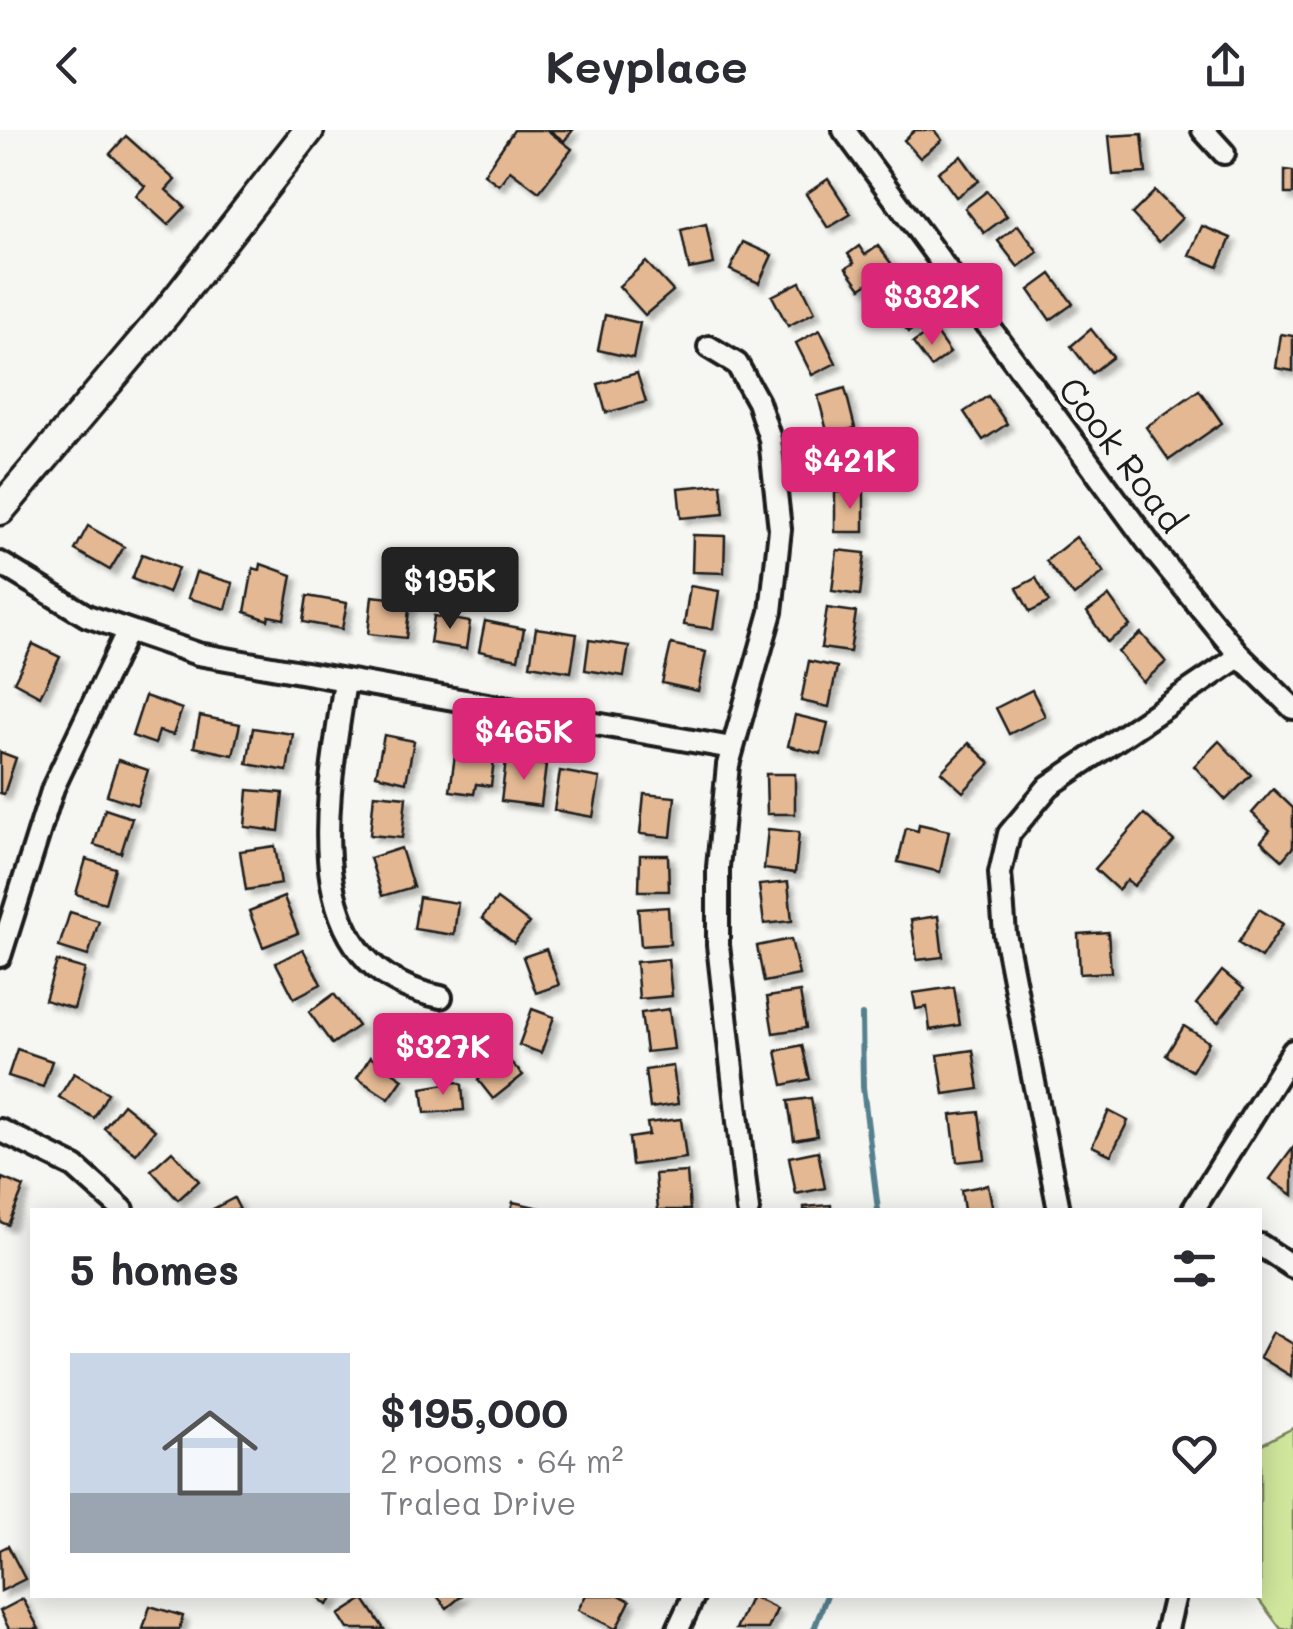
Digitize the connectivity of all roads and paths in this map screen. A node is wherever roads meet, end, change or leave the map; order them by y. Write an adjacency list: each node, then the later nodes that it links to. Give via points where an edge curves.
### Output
1 (308, 130): 6 (main road, via 167,312)
2 (844, 130): 9 (street, Cook Road, via 1155,552)
3 (1203, 130): 4 (street)
4 (1224, 153)
5 (709, 347): 12 (street, via 737,364 758,402 770,439 780,529 771,612)
6 (0, 510)
7 (0, 563): 8 (street)
8 (127, 632): 10 (street, via 216,658); 13 (street, via 53,788)
9 (1240, 656): 11 (street, Cook Road); 19 (street, via 1049,786 1020,816 1004,849 1007,950)
10 (346, 682): 12 (street); 14 (street, via 326,802 335,895 356,942 387,978 406,990)
11 (1293, 708)
12 (732, 748): 18 (street, via 716,918)
13 (0, 956)
14 (442, 997)
15 (1293, 1051): 20 (street)
16 (0, 1130): 17 (street, via 75,1167)
17 (122, 1208)
18 (748, 1208)
19 (1059, 1208)
20 (1199, 1208)
21 (1262, 1246): 22 (street)
22 (1293, 1267)
23 (693, 1598): 25 (street)
24 (1175, 1598): 26 (street)
25 (678, 1629)
26 (1167, 1629)

